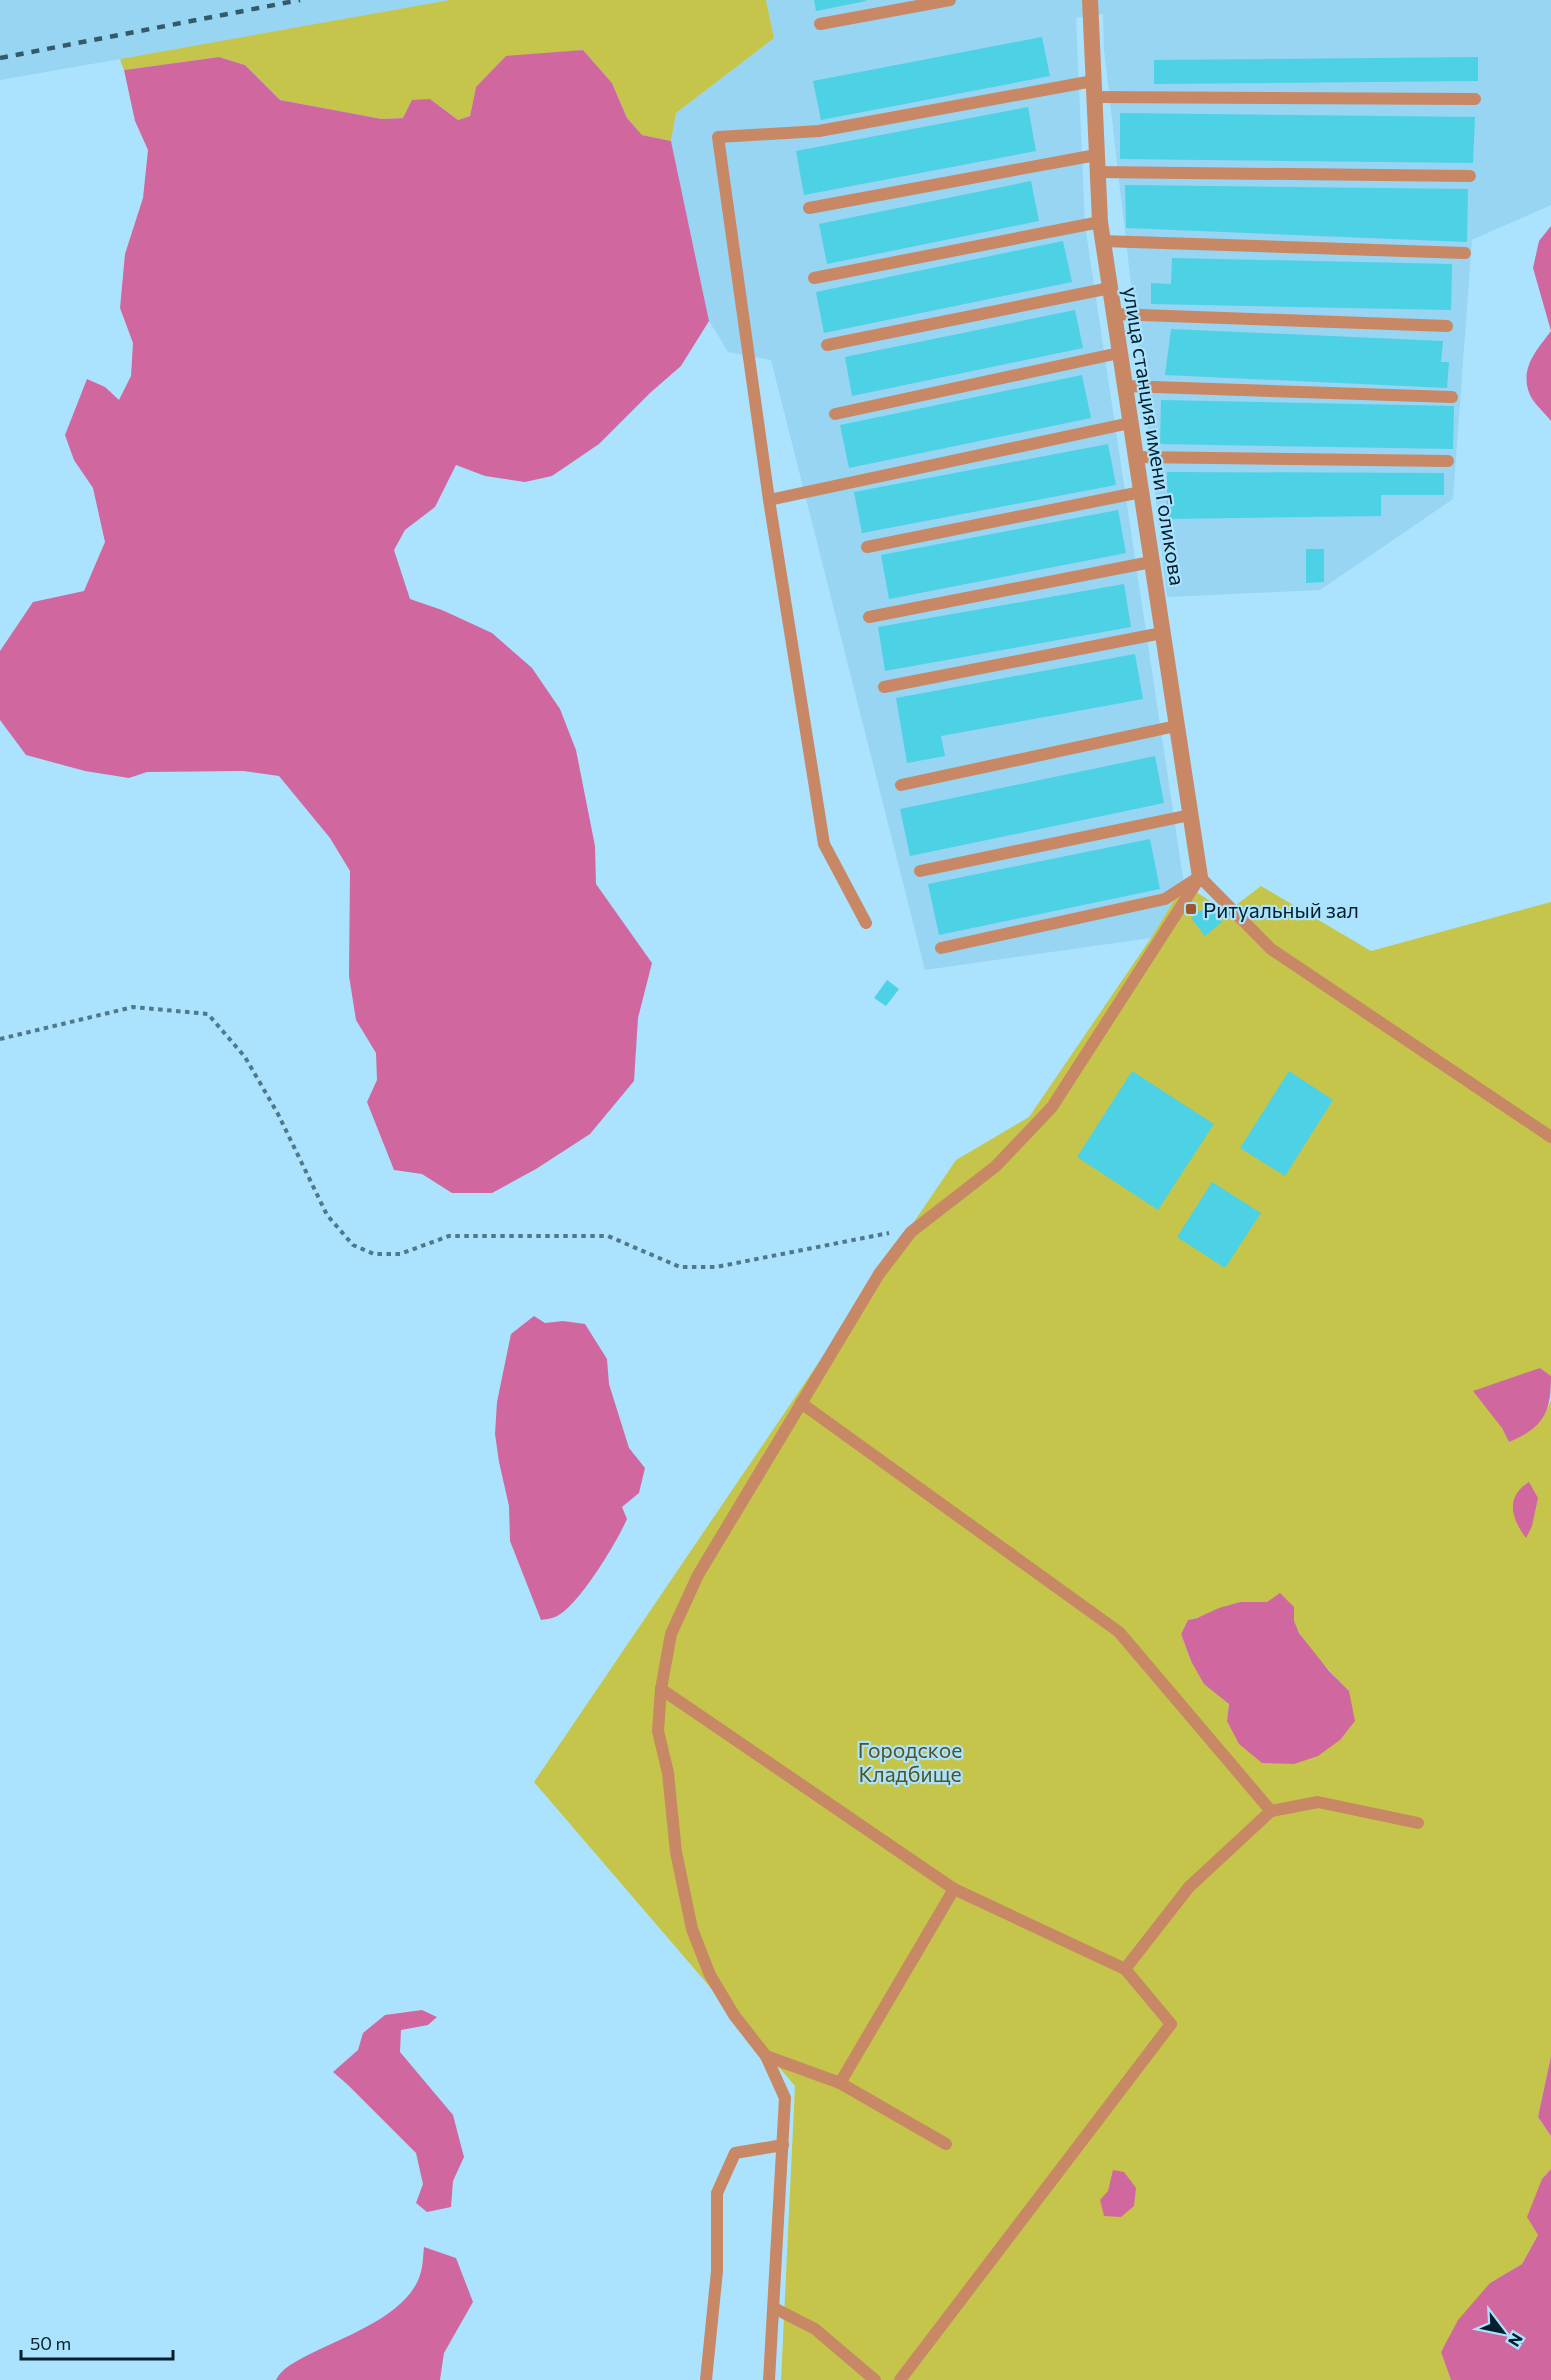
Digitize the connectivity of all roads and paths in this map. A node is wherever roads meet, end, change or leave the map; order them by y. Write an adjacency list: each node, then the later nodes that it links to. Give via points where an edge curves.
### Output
1 (950, 0): 3 (lane)
2 (1090, 0): 4 (street, улица станция имени Голикова)
3 (820, 24)
4 (1093, 89): 5 (lane); 6 (street, улица станция имени Голикова); 25 (lane, via 819,131 718,137)
5 (1475, 99)
6 (1096, 164): 7 (lane); 8 (lane); 9 (street, улица станция имени Голикова)
7 (1470, 176)
8 (809, 208)
9 (1100, 222): 10 (street, улица станция имени Голикова); 12 (lane)
10 (1102, 240): 11 (lane); 13 (street, улица станция имени Голикова)
11 (1465, 252)
12 (814, 278)
13 (1110, 288): 14 (street, улица станция имени Голикова); 16 (lane)
14 (1114, 314): 15 (lane); 17 (street, улица станция имени Голикова)
15 (1447, 326)
16 (827, 345)
17 (1119, 353): 18 (street, улица станция имени Голикова); 20 (lane)
18 (1124, 386): 19 (lane); 21 (street, улица станция имени Голикова)
19 (1452, 397)
20 (835, 414)
21 (1130, 423): 22 (street, улица станция имени Голикова); 25 (lane)
22 (1135, 457): 23 (lane); 24 (street, улица станция имени Голикова)
23 (1448, 461)
24 (1141, 492): 26 (lane); 27 (street, улица станция имени Голикова)
25 (769, 500): 36 (lane, via 824,844)
26 (867, 548)
27 (1151, 562): 28 (lane); 29 (street, улица станция имени Голикова)
28 (869, 617)
29 (1162, 633): 30 (lane); 31 (street, улица станция имени Голикова)
30 (884, 687)
31 (1176, 726): 32 (lane); 33 (street, улица станция имени Голикова)
32 (901, 785)
33 (1190, 815): 34 (lane); 35 (street, улица станция имени Голикова)
34 (920, 871)
35 (1200, 877): 37 (lane, via 1165,899); 39 (lane, via 1271,949); 40 (lane, via 1052,1107 996,1166)
36 (866, 923)
37 (941, 948)
38 (0, 1039): 40 (path, via 133,1007 208,1014 245,1057 278,1114 327,1215 353,1245 374,1254 400,1254 449,1236 608,1236 680,1267 716,1267)
39 (1551, 1137)
40 (911, 1232): 41 (lane, via 879,1274)
41 (801, 1403): 42 (lane, via 698,1575 671,1634); 43 (lane, via 1119,1632)
42 (661, 1689): 45 (lane); 47 (lane, via 658,1731 692,1929 710,1975 734,2015)
43 (1271, 1811): 44 (lane, via 1318,1802); 46 (lane, via 1189,1887)
44 (1418, 1824)
45 (954, 1889): 46 (lane); 48 (lane)
46 (1125, 1969): 55 (lane, via 1171,2024)
47 (766, 2056): 48 (lane); 50 (lane, via 785,2098)
48 (840, 2083): 49 (lane)
49 (946, 2144)
50 (783, 2145): 51 (lane); 52 (lane, via 735,2154 717,2193 717,2271)
51 (774, 2308): 53 (lane); 54 (lane, via 815,2329)
52 (706, 2380)
53 (769, 2380)
54 (875, 2380)
55 (900, 2380)

